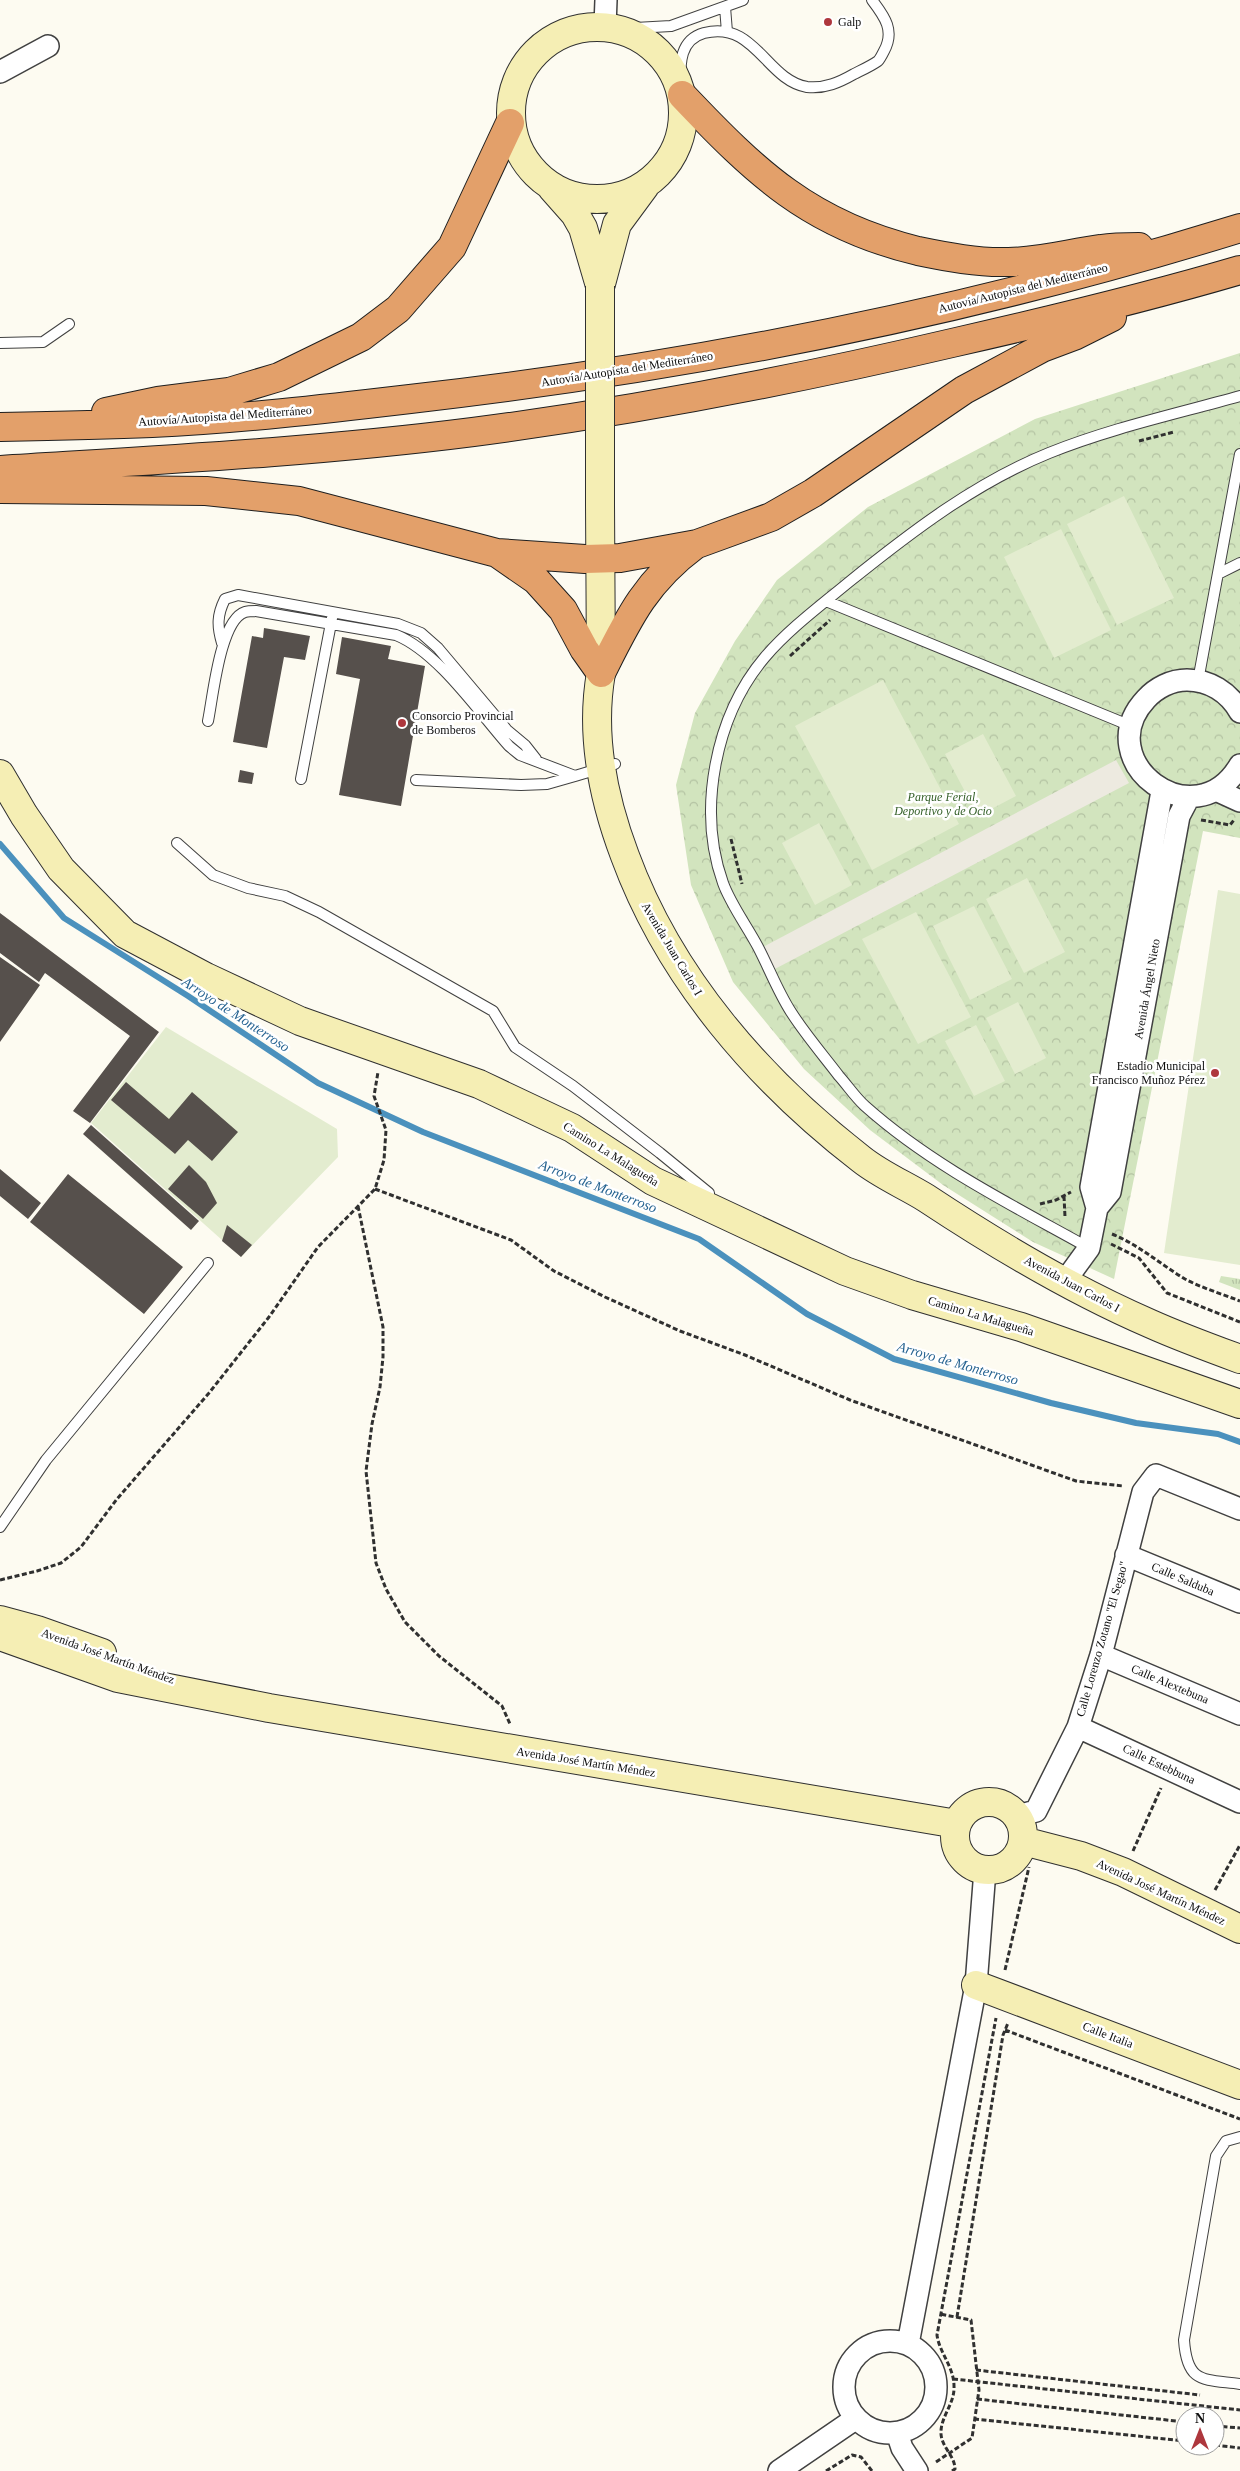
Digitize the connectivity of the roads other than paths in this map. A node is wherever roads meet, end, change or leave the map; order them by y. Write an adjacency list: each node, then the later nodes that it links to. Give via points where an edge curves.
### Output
1 (743, 0): 3 (lane)
2 (872, 0): 5 (lane, via 889,29 889,38 879,60 826,86 809,87 790,80 746,39)
3 (725, 7): 4 (lane, via 671,26); 5 (lane)
4 (609, 19): 8 (street, via 650,44 664,58); 9 (street, via 555,36 534,52 519,73 511,97)
5 (727, 32): 8 (lane, via 707,32 690,39 681,59)
6 (48, 46): 7 (street)
7 (0, 72)
8 (681, 91): 10 (street, via 684,120 678,145 665,167); 13 (highway, via 732,148 774,184 816,214 897,246 939,255 1029,262 1103,248)
9 (510, 122): 11 (street, via 517,147 530,169); 20 (highway, via 452,247 398,309 361,337 279,377 229,392 158,400)
10 (646, 184): 11 (street, via 623,195 598,200 573,196); 15 (street, via 616,224)
11 (550, 186): 15 (street, via 583,228)
12 (1240, 228): 13 (highway, Autovía/Autopista del Mediterráneo)
13 (1188, 244): 20 (highway, Autovía/Autopista del Mediterráneo, via 969,302 796,341 676,362 492,390 308,410 154,423)
14 (1240, 270): 16 (highway)
15 (600, 286): 27 (street, Avenida Juan Carlos I, bridge)
16 (1155, 296): 23 (highway, via 869,363 673,401 472,432 196,458); 25 (highway, via 1042,348 964,390 813,493 771,517)
17 (69, 324): 18 (lane, via 42,342)
18 (0, 343)
19 (1240, 396): 30 (lane, via 1125,427 1048,453 988,482 913,531)
20 (46, 426): 21 (highway, Autovía/Autopista del Mediterráneo)
21 (0, 427)
22 (1240, 454): 29 (lane)
23 (0, 470)
24 (0, 489): 26 (highway, via 206,491 299,501)
25 (697, 544): 27 (highway); 34 (highway, via 649,587 622,631)
26 (497, 553): 27 (highway); 34 (highway, via 536,580 563,610 584,649)
27 (600, 559): 34 (street, Avenida Juan Carlos I)
28 (1240, 563): 29 (lane)
29 (1218, 574): 35 (lane)
30 (826, 601): 38 (lane); 52 (lane, via 798,623 766,656 746,682 730,716 718,756 712,794 713,840 724,884 790,1010 862,1104 953,1171)
31 (333, 612): 32 (lane); 33 (lane, via 238,594 225,599 220,609 217,627); 39 (lane, via 398,624 421,632)
32 (331, 623): 33 (lane, via 244,612 236,618); 39 (lane, via 396,635 422,648 509,746 520,755); 44 (lane)
33 (222, 643): 37 (lane)
34 (602, 673): 41 (street, Avenida Juan Carlos I, via 608,696)
35 (1198, 681): 36 (street, via 1222,691); 38 (street, via 1172,682 1150,694 1135,714)
36 (1240, 712)
37 (208, 721)
38 (1131, 726): 47 (street, via 1131,752 1136,764)
39 (536, 759): 43 (lane)
40 (1240, 765): 46 (street)
41 (608, 766): 43 (lane); 54 (street, Avenida Juan Carlos I, via 656,890 692,953 727,1004 801,1087 914,1190 986,1238)
42 (0, 774): 51 (street, Camino La Malagueña, via 61,869 125,934 206,977 300,1020 479,1084 572,1128 653,1181)
43 (574, 776): 45 (lane, via 547,784 521,785)
44 (301, 779)
45 (416, 780)
46 (1216, 790): 48 (street); 49 (street)
47 (1162, 791): 48 (street); 52 (street, Avenida Ángel Nieto, via 1091,1187)
48 (1189, 797): 52 (street, Avenida Ángel Nieto, via 1179,816 1110,1192)
49 (1240, 801)
50 (177, 843): 51 (lane, via 213,875 248,888 285,896 319,912 493,1011 515,1047 660,1153 709,1194)
51 (708, 1207): 56 (street, Camino La Malagueña, via 845,1272 1021,1327)
52 (1092, 1229): 54 (street, Avenida Ángel Nieto)
53 (208, 1263): 58 (lane, via 46,1460)
54 (1065, 1281): 55 (street, Avenida Juan Carlos I, via 1150,1324)
55 (1240, 1359)
56 (1240, 1404)
57 (1240, 1509): 59 (street, Calle Lorenzo Zotano "El Segao", via 1156,1475 1143,1492)
58 (0, 1527)
59 (1126, 1555): 60 (street, Calle Salduba); 63 (street, Calle Lorenzo Zotano "El Segao")
60 (1240, 1602)
61 (0, 1620): 64 (street, Avenida José Martín Méndez, via 46,1633)
62 (0, 1636): 64 (street, Avenida José Martín Méndez, via 118,1678)
63 (1101, 1655): 65 (street, Calle Alextebuna); 66 (street, Calle Lorenzo Zotano "El Segao")
64 (216, 1696): 68 (street, Avenida José Martín Méndez, via 269,1708)
65 (1240, 1714)
66 (1078, 1727): 67 (street, Calle Estebbuna); 69 (street, Calle Lorenzo Zotano "El Segao")
67 (1240, 1802)
68 (957, 1824): 69 (street, via 968,1808 995,1802 1008,1808); 70 (street, via 956,1846 963,1858)
69 (1025, 1834): 70 (street, via 1018,1854 1010,1863); 71 (street, Avenida José Martín Méndez, via 1123,1872)
70 (986, 1870): 72 (street)
71 (1240, 1929)
72 (998, 1993): 73 (street, Calle Italia); 75 (street, via 914,2310)
73 (1240, 2085)
74 (1240, 2136): 76 (lane, via 1226,2141 1216,2156 1184,2340 1185,2355 1193,2374 1203,2379)
75 (908, 2344): 77 (street, via 890,2341 872,2344 857,2354 847,2368 843,2386 846,2404); 78 (street, via 921,2352 930,2364 936,2378 936,2393 932,2408 923,2419)
76 (1240, 2384)
77 (855, 2419): 78 (street, via 874,2431); 80 (street)
78 (897, 2433): 79 (street, via 902,2448)
79 (923, 2469)
80 (779, 2471)

